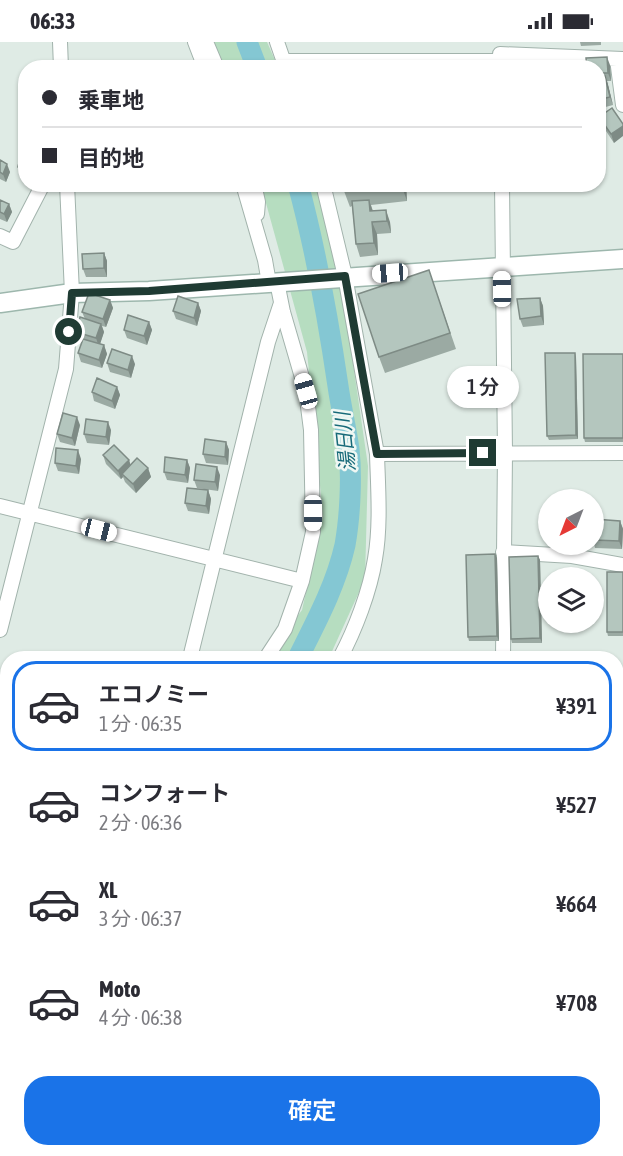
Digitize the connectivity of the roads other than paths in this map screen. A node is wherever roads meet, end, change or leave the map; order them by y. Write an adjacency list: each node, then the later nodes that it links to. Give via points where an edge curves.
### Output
1 (60, 42): 7 (street)
2 (195, 42): 8 (street)
3 (206, 42): 9 (street)
4 (277, 42): 10 (street)
5 (500, 56): 6 (street); 11 (street)
6 (620, 59): 12 (street)
7 (61, 60)
8 (202, 60)
9 (214, 60)
10 (284, 60)
11 (392, 60)
12 (623, 105)
13 (39, 192): 20 (street, via 13,242)
14 (67, 192): 25 (street)
15 (245, 192): 19 (street)
16 (256, 192): 19 (street)
17 (325, 192): 23 (street)
18 (502, 192): 22 (street)
19 (256, 228): 24 (street)
20 (0, 236)
21 (623, 259): 22 (street)
22 (502, 266): 23 (street); 28 (street)
23 (345, 276): 24 (street); 30 (street)
24 (275, 282): 25 (street); 27 (street)
25 (72, 293): 26 (street); 32 (street, via 66,369)
26 (0, 303)
27 (281, 303): 34 (street); 36 (street, via 306,391 311,430 313,532)
28 (505, 453): 29 (street); 30 (street); 33 (street)
29 (623, 453)
30 (377, 454): 40 (street, via 375,560)
31 (0, 506): 32 (street)
32 (29, 513): 34 (street); 37 (street)
33 (503, 552): 35 (street, via 572,556); 41 (street)
34 (215, 559): 36 (street); 38 (street)
35 (623, 565)
36 (302, 581): 39 (street, via 285,629)
37 (0, 630)
38 (192, 651)
39 (271, 651)
40 (344, 651)
41 (503, 651)

